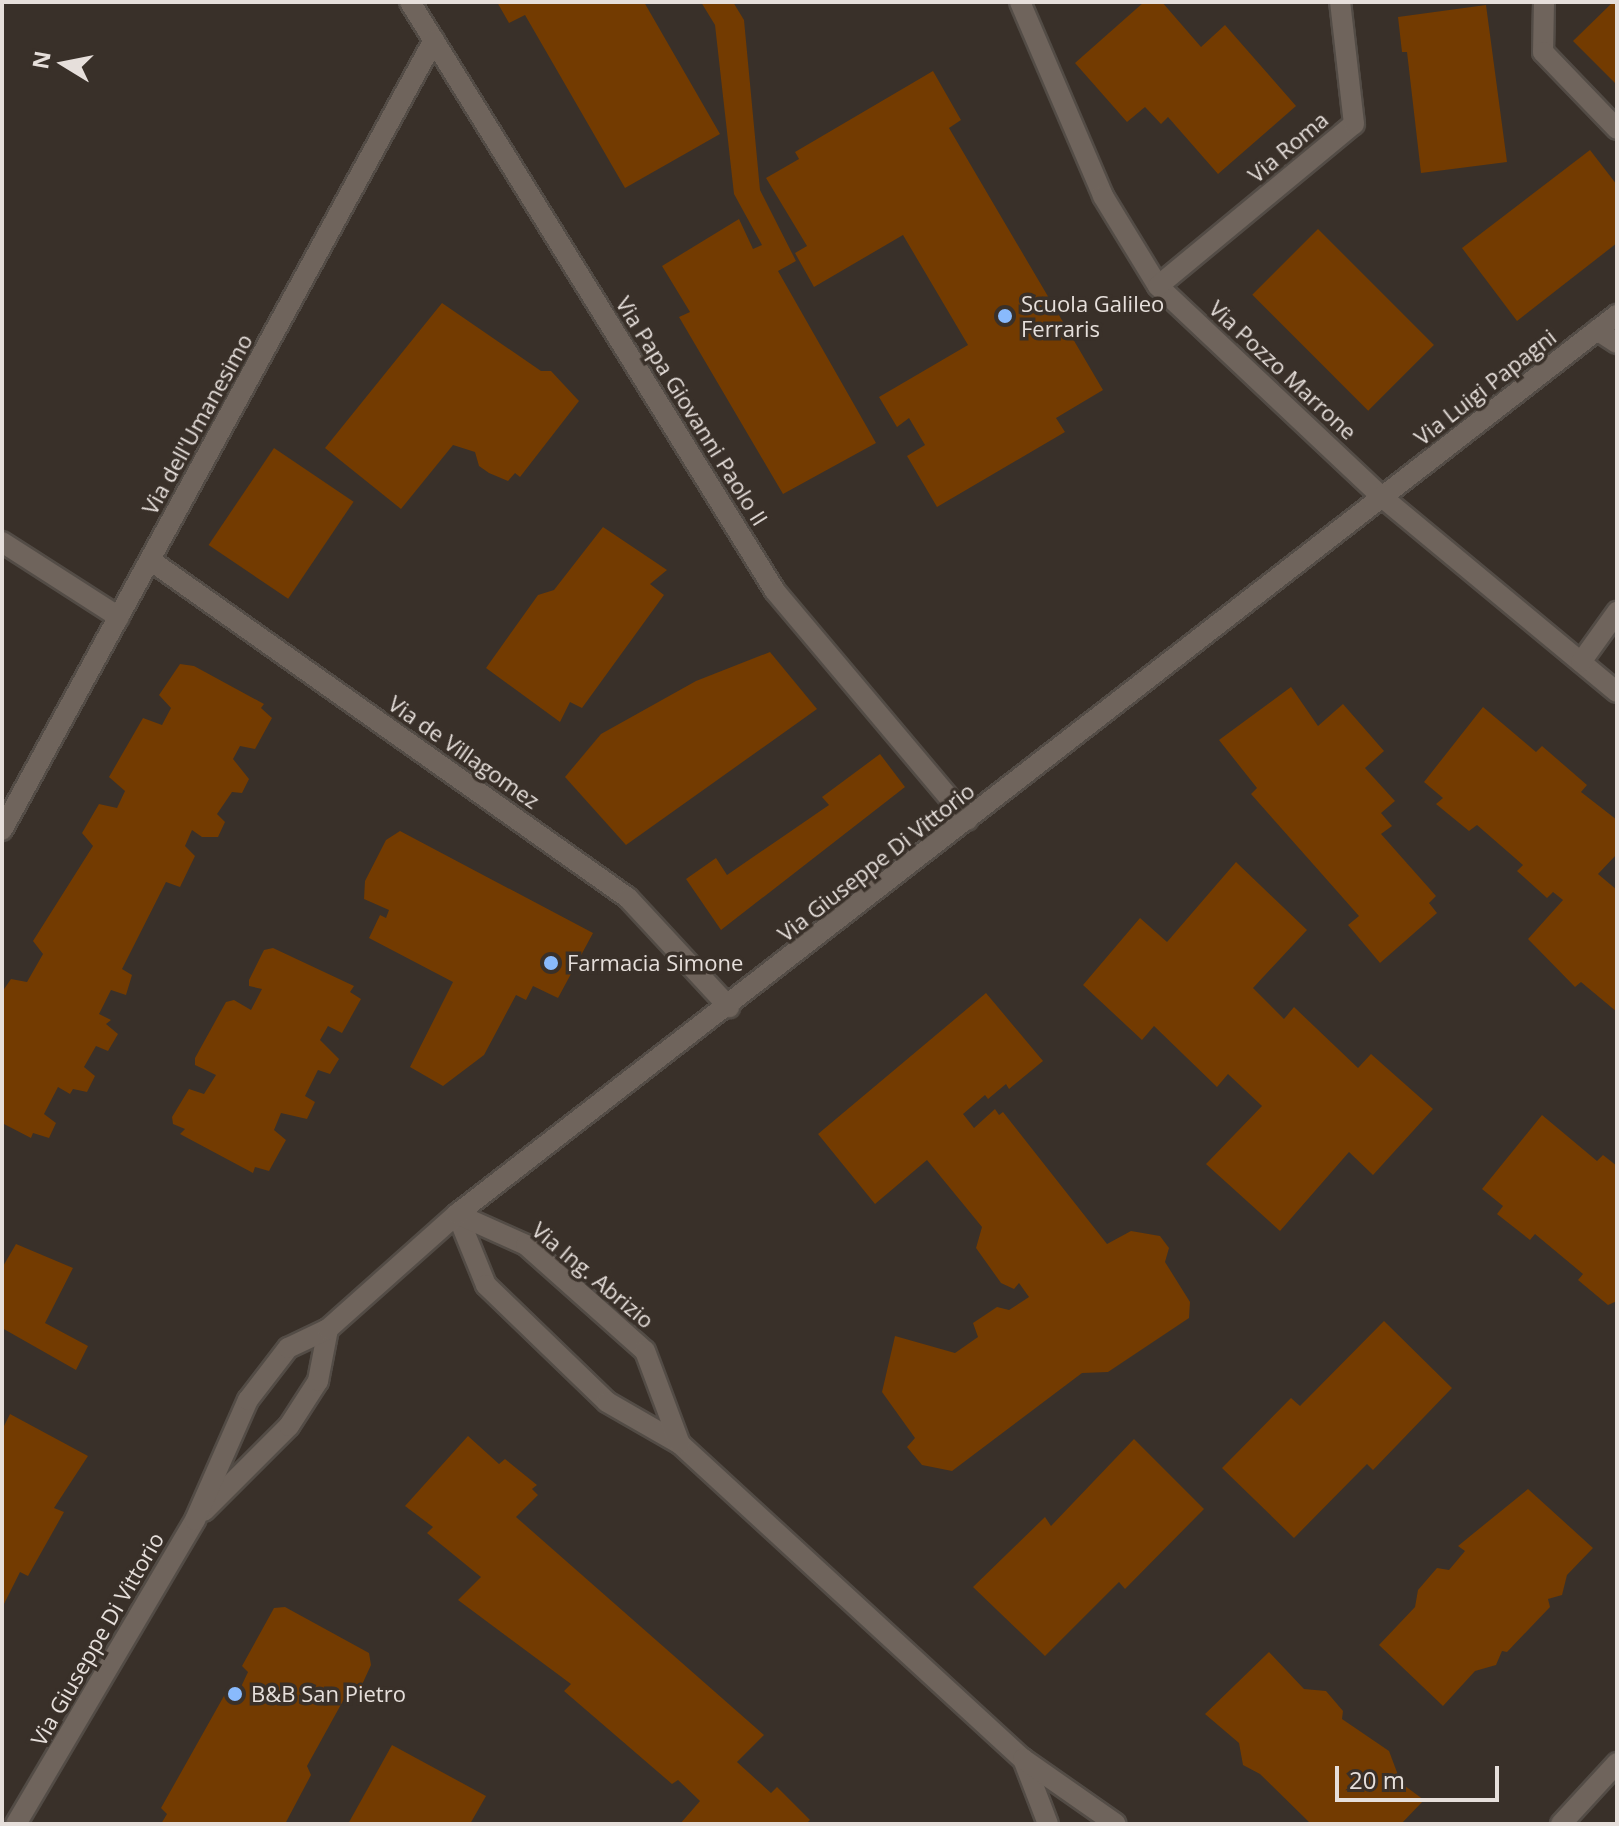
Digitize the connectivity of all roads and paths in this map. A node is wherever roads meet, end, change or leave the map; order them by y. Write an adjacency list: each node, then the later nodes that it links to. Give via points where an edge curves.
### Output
1 (410, 2): 5 (street, Via Papa Giovanni Paolo II)
2 (1020, 2): 7 (street, Via Pozzo Marrone, via 1103,196)
3 (1340, 2): 7 (street, Via Roma, via 1354,124)
4 (1544, 2): 6 (street, via 1543,52)
5 (434, 40): 13 (street, Via dell'Umanesimo); 18 (street, Via Papa Giovanni Paolo II, via 775,591)
6 (1617, 129)
7 (1158, 286): 11 (street, Via Pozzo Marrone)
8 (1617, 315): 9 (street, Via Luigi Papagni)
9 (1597, 330): 10 (street); 11 (street, Via Luigi Papagni)
10 (1617, 343)
11 (1382, 497): 16 (street, Via Pozzo Marrone); 18 (street, Via Giuseppe Di Vittorio)
12 (2, 542): 15 (street)
13 (150, 560): 15 (street, Via dell'Umanesimo); 20 (street, Via de Villagomez, via 628,898)
14 (1617, 612): 16 (street)
15 (119, 617): 19 (street, Via dell'Umanesimo)
16 (1581, 662): 17 (street, Via Pozzo Marrone)
17 (1617, 692)
18 (968, 820): 20 (street, Via Giuseppe Di Vittorio)
19 (2, 830)
20 (729, 1007): 21 (street, Via Giuseppe Di Vittorio)
21 (457, 1214): 22 (street, Via Giuseppe Di Vittorio); 23 (street, Via Ing. Abrizio, via 486,1285 607,1402); 23 (street, Via Ing. Abrizio, via 526,1245 645,1351)
22 (328, 1329): 24 (street, Via Giuseppe Di Vittorio, via 318,1381 289,1426); 24 (street, Via Giuseppe Di Vittorio, via 288,1348 248,1400)
23 (680, 1444): 25 (street, Via Ing. Abrizio)
24 (195, 1520): 27 (street, Via Giuseppe Di Vittorio)
25 (1023, 1759): 28 (street, Via Ing. Abrizio); 29 (street, Via Ing. Abrizio)
26 (1617, 1763): 30 (street)
27 (16, 1824)
28 (1048, 1824)
29 (1116, 1824)
30 (1561, 1824)

